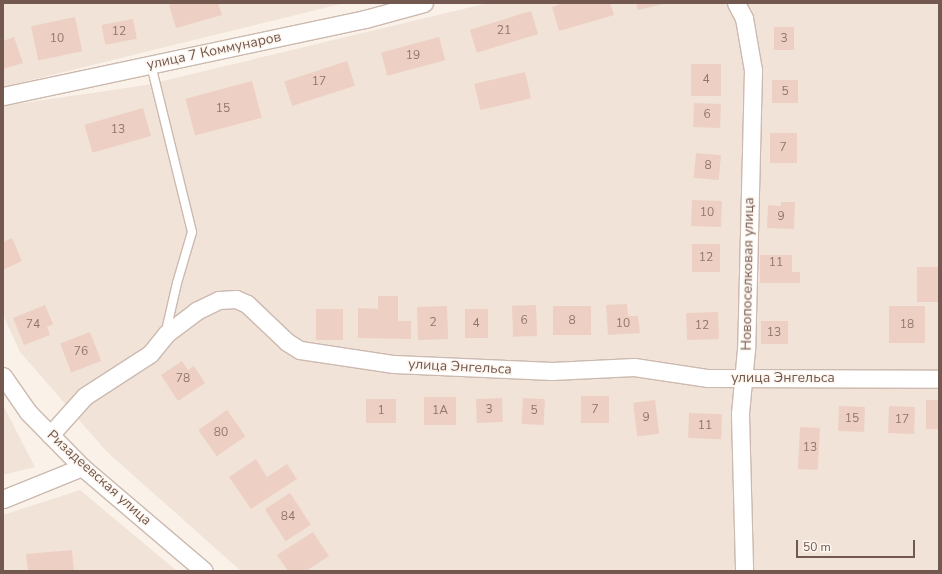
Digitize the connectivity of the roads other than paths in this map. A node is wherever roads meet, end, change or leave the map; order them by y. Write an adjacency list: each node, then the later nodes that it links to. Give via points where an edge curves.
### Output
1 (424, 3): 3 (street, улица 7 Коммунаров, via 365,19)
2 (736, 3): 7 (street, Новопоселковая улица, via 744,18 753,70)
3 (151, 65): 4 (street, улица 7 Коммунаров); 5 (lane, via 192,232 176,282)
4 (3, 96)
5 (166, 334): 7 (street, улица Энгельса, via 196,311 219,300 236,299 248,304 287,342 300,350 394,364 552,371 634,367 708,378); 9 (street, улица Энгельса, via 150,354 85,396)
6 (3, 376): 9 (street, Ризадеевская улица, via 28,412)
7 (745, 378): 8 (street, улица Энгельса); 13 (street, Новопоселковая улица, via 740,414)
8 (939, 379)
9 (50, 434): 10 (street, Ризадеевская улица)
10 (82, 466): 11 (street); 12 (street, Ризадеевская улица)
11 (3, 499)
12 (204, 571)
13 (744, 571)

